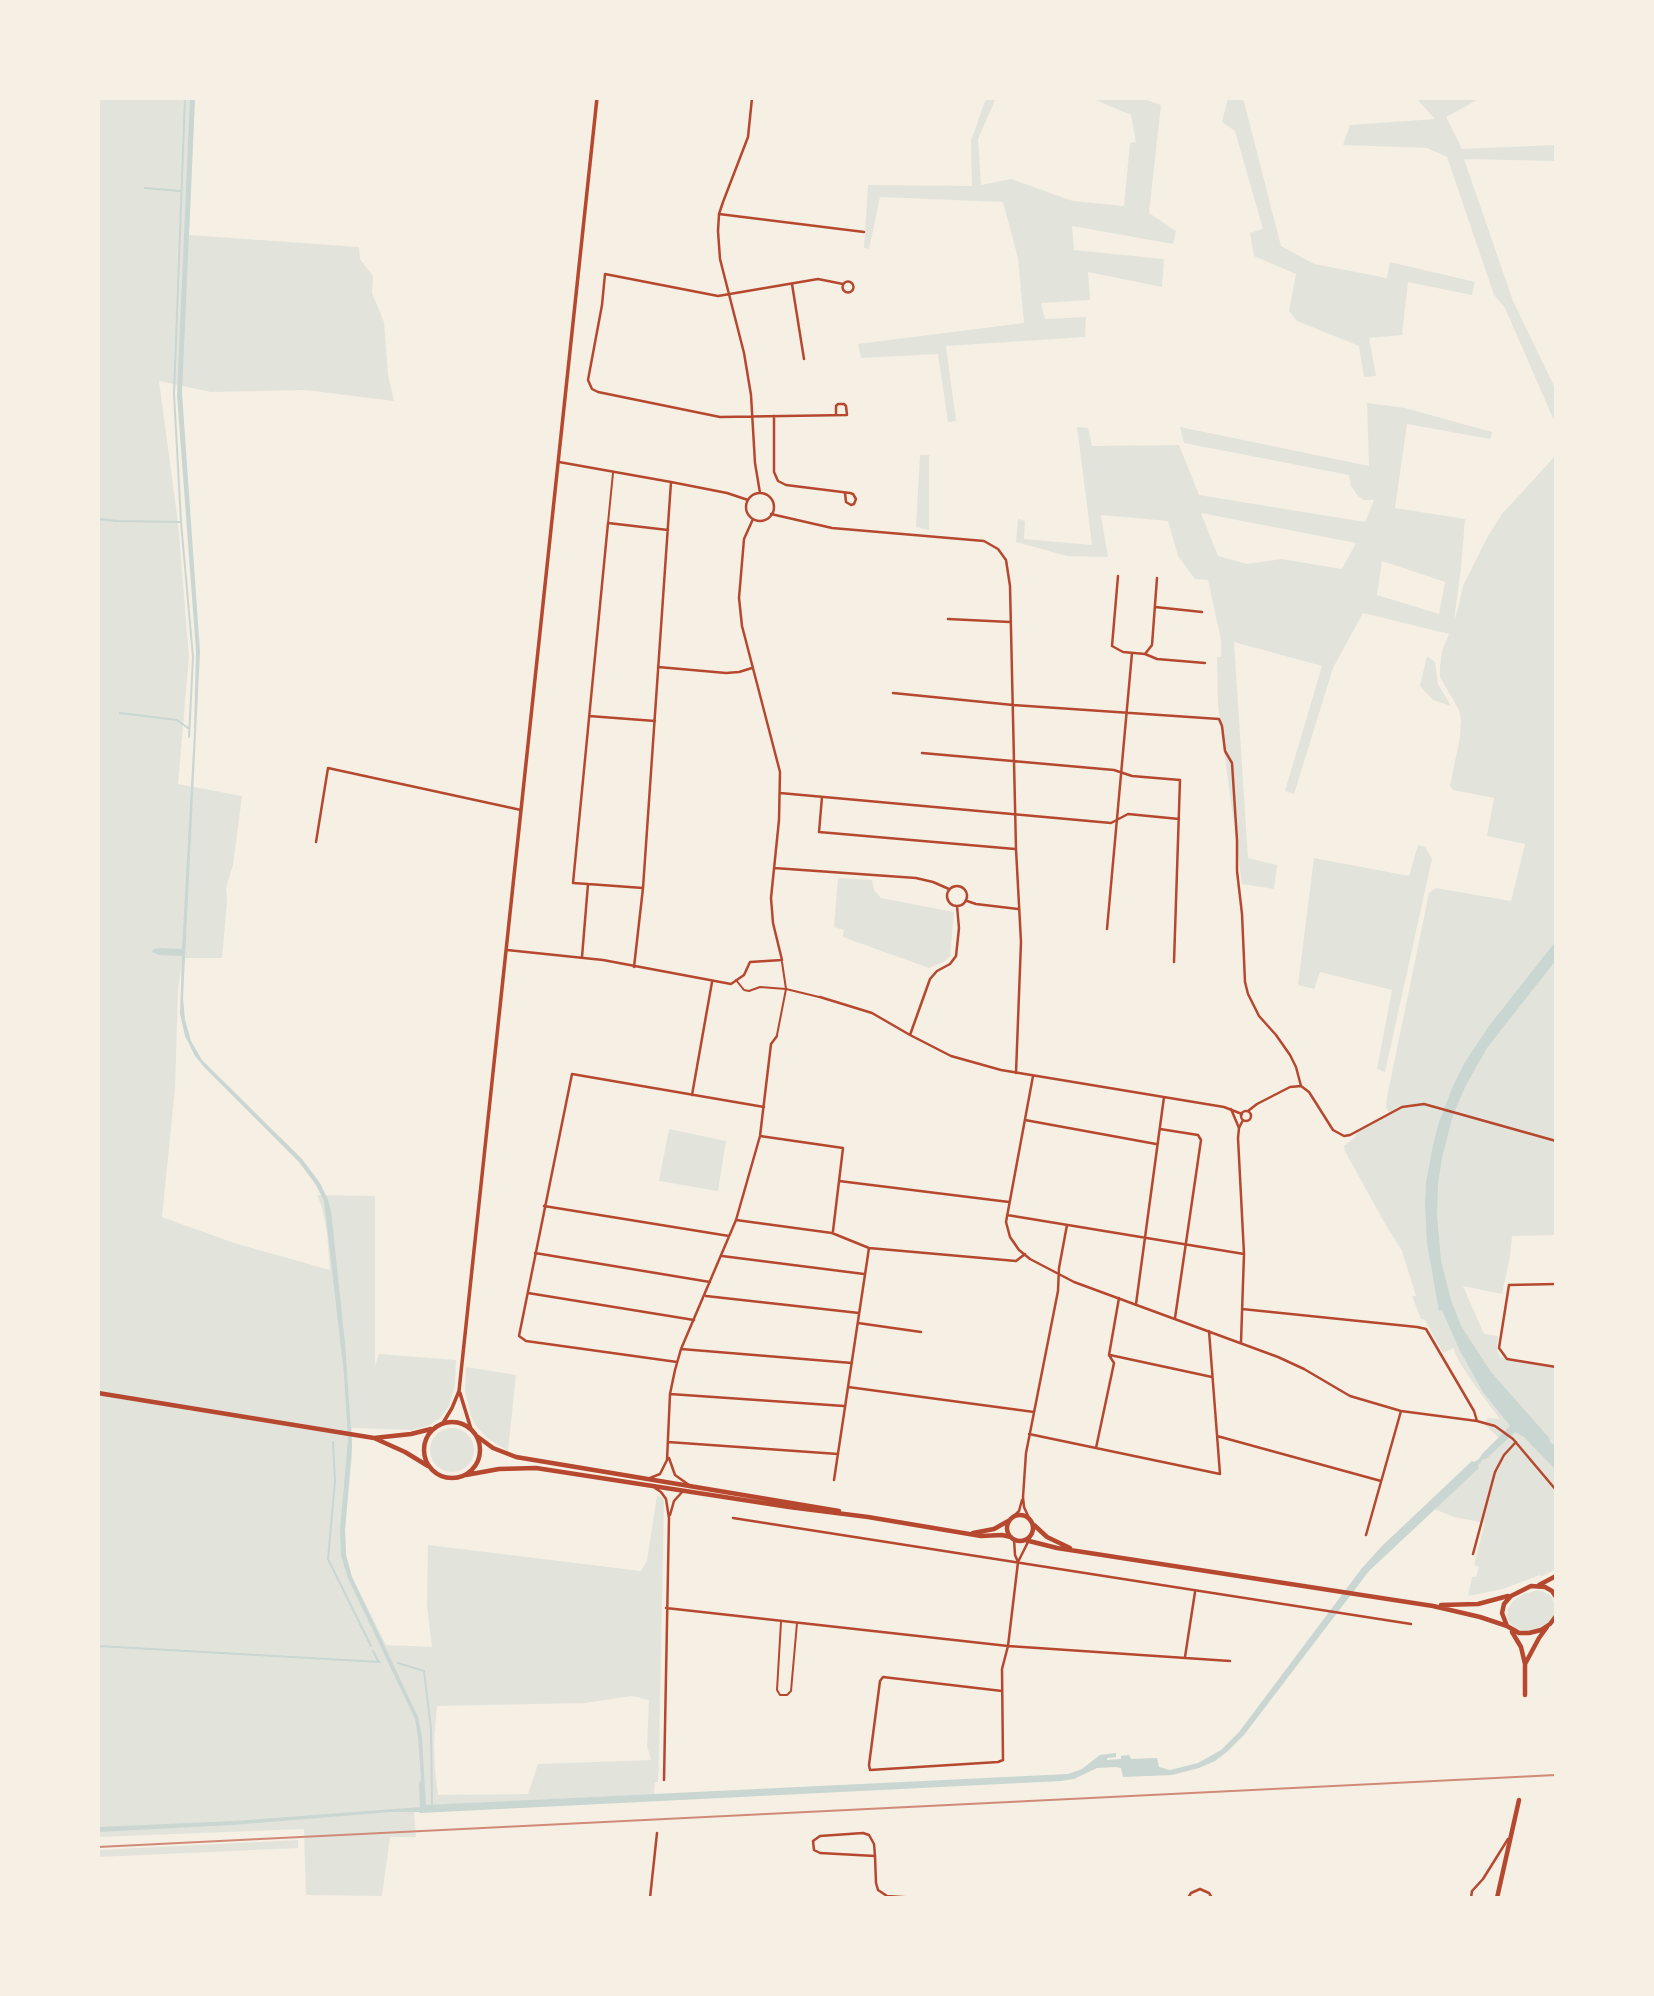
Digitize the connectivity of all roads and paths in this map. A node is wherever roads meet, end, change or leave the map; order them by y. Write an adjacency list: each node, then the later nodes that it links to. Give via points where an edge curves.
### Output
1 (597, 98): 12 (street)
2 (752, 98): 3 (street, via 748,137)
3 (719, 214): 4 (street); 7 (street, via 719,252)
4 (864, 232)
5 (792, 284): 6 (street, via 818,279); 7 (street); 8 (street)
6 (843, 284)
7 (729, 294): 10 (street); 10 (street, via 715,296 606,274 588,383 598,392 720,417)
8 (804, 359)
9 (836, 415): 11 (street)
10 (754, 416): 11 (street); 16 (street)
11 (774, 416): 15 (street, via 778,481)
12 (558, 462): 13 (street); 43 (street)
13 (613, 472): 14 (street); 20 (street)
14 (671, 482): 17 (street); 21 (street)
15 (845, 493)
16 (760, 494): 17 (street); 18 (street, via 772,500)
17 (748, 500): 19 (street, via 746,508)
18 (771, 514): 19 (street, via 765,520); 27 (street, via 832,528 989,543 1002,552 1009,568)
19 (752, 519): 32 (street, via 744,539 739,598)
20 (608, 523): 21 (street); 36 (street)
21 (668, 530): 31 (street)
22 (1118, 576): 28 (street, via 1112,646)
23 (1157, 578): 24 (street)
24 (1155, 607): 25 (street); 29 (street, via 1152,645)
25 (1202, 612)
26 (948, 618): 27 (street)
27 (1010, 622): 34 (street)
28 (1132, 653): 29 (street); 35 (street)
29 (1145, 654): 30 (street)
30 (1205, 663)
31 (658, 667): 32 (street, via 726,673); 37 (street)
32 (753, 668): 41 (street, via 780,772)
33 (893, 693): 34 (street)
34 (1013, 705): 35 (street); 39 (street)
35 (1127, 712): 40 (street); 70 (street, via 1219,719 1232,763 1248,994 1290,1055)
36 (589, 716): 37 (street); 50 (street, via 572,883)
37 (655, 721): 51 (street)
38 (922, 753): 39 (street)
39 (1014, 762): 40 (street); 44 (street)
40 (1121, 772): 45 (street); 46 (street, via 1180,780)
41 (779, 793): 42 (street); 49 (street)
42 (822, 797): 44 (street); 48 (street, via 819,832)
43 (521, 810): 47 (street, via 328,768); 57 (street)
44 (1016, 814): 45 (street); 48 (street)
45 (1117, 819): 46 (street, via 1128,814); 56 (street)
46 (1179, 819): 60 (street)
47 (316, 842)
48 (1016, 849): 55 (street)
49 (774, 868): 52 (street, via 916,878); 59 (street, via 773,923)
50 (588, 884): 51 (street); 58 (street)
51 (643, 888): 61 (street)
52 (949, 889): 53 (street, via 961,887); 54 (street, via 947,899)
53 (966, 900): 54 (street); 55 (street)
54 (957, 906): 66 (street, via 956,956 930,978)
55 (1018, 909): 68 (street)
56 (1107, 929)
57 (506, 950): 58 (street); 122 (street)
58 (582, 958): 61 (street)
59 (782, 960): 62 (street, via 750,962); 64 (street)
60 (1174, 962)
61 (634, 967): 63 (street)
62 (736, 980): 63 (street); 64 (street, via 749,991)
63 (712, 982): 71 (street)
64 (786, 989): 65 (street); 67 (street)
65 (820, 997): 66 (street, via 872,1013)
66 (910, 1035): 68 (street, via 951,1056)
67 (777, 1036): 73 (street, via 771,1044)
68 (1016, 1073): 69 (street)
69 (1033, 1076): 72 (street); 77 (street)
70 (1301, 1086): 75 (street, via 1290,1087); 82 (street, via 1334,1130 1344,1136 1413,1104 1435,1105)
71 (692, 1095): 73 (street); 86 (street, via 572,1074)
72 (1164, 1097): 74 (street); 80 (street)
73 (764, 1107): 81 (street)
74 (1231, 1110): 76 (street); 79 (street)
75 (1248, 1111): 76 (street); 78 (street, via 1251,1118)
76 (1242, 1114): 78 (street)
77 (1025, 1120): 83 (street); 85 (street)
78 (1243, 1120): 79 (street)
79 (1239, 1128): 97 (street)
80 (1160, 1129): 83 (street); 93 (street, via 1198,1135 1201,1140)
81 (760, 1136): 84 (street, via 843,1148); 88 (street)
82 (1556, 1141)
83 (1158, 1144): 92 (street)
84 (839, 1181): 85 (street); 90 (street)
85 (1009, 1202): 87 (street)
86 (544, 1206): 91 (street); 95 (street)
87 (1007, 1214): 89 (street); 96 (street, via 1010,1237)
88 (736, 1220): 90 (street); 91 (street)
89 (1067, 1225): 92 (street); 100 (street)
90 (832, 1233): 94 (street)
91 (729, 1236): 98 (street)
92 (1145, 1238): 93 (street); 106 (street)
93 (1186, 1244): 97 (street); 109 (street)
94 (869, 1248): 96 (street, via 1016,1261); 99 (street)
95 (535, 1253): 101 (street); 103 (street)
96 (1025, 1254): 100 (street)
97 (1244, 1254): 107 (street)
98 (722, 1255): 99 (street); 101 (street)
99 (865, 1274): 108 (street)
100 (1059, 1275): 105 (street); 127 (street)
101 (710, 1282): 104 (street)
102 (1556, 1284): 119 (street, via 1509,1285 1499,1348 1507,1359)
103 (527, 1293): 110 (street); 117 (street, via 520,1339)
104 (704, 1296): 108 (street); 110 (street)
105 (1119, 1298): 106 (street); 116 (street)
106 (1136, 1304): 109 (street)
107 (1242, 1310): 114 (street); 128 (street, via 1426,1329)
108 (859, 1313): 111 (street)
109 (1175, 1318): 112 (street)
110 (694, 1320): 115 (street)
111 (858, 1323): 113 (street); 118 (street)
112 (1209, 1331): 114 (street); 120 (street)
113 (921, 1332)
114 (1241, 1342): 126 (street, via 1304,1369 1350,1396)
115 (681, 1349): 117 (street); 118 (street)
116 (1109, 1355): 120 (street); 138 (street, via 1114,1363)
117 (677, 1362): 124 (street)
118 (852, 1363): 121 (street)
119 (1556, 1367)
120 (1212, 1377): 133 (street)
121 (848, 1387): 125 (street); 127 (street)
122 (459, 1391): 129 (street); 131 (street)
123 (98, 1393): 135 (main road)
124 (670, 1394): 125 (street); 136 (street)
125 (845, 1406): 140 (street)
126 (1401, 1411): 128 (street); 145 (street)
127 (1034, 1412): 132 (street)
128 (1477, 1421): 137 (street, via 1505,1431)
129 (443, 1423): 130 (main road); 131 (main road, via 458,1422)
130 (434, 1428): 135 (main road); 141 (main road, via 424,1446)
131 (471, 1429): 134 (main road)
132 (1029, 1434): 138 (street); 150 (street)
133 (1217, 1436): 138 (street, via 1220,1474); 145 (street)
134 (478, 1437): 142 (main road, via 477,1465); 143 (main road, via 516,1457)
135 (373, 1438): 141 (main road)
136 (668, 1442): 139 (street); 140 (street)
137 (1516, 1442): 148 (street); 161 (street, via 1495,1472)
138 (1096, 1448)
139 (668, 1454): 143 (street, via 660,1474); 147 (street, via 675,1475)
140 (838, 1454): 144 (street)
141 (428, 1466): 142 (main road, via 446,1478)
142 (466, 1475): 146 (main road, via 536,1468)
143 (647, 1479): 147 (main road)
144 (834, 1480)
145 (1381, 1482): 157 (street)
146 (652, 1486): 149 (main road); 152 (street, via 666,1499)
147 (690, 1486): 151 (main road)
148 (1556, 1490)
149 (683, 1491): 151 (main road); 152 (street)
150 (1023, 1497): 154 (street); 155 (street)
151 (868, 1517): 156 (main road)
152 (669, 1518): 169 (street)
153 (733, 1518): 162 (street)
154 (1012, 1518): 155 (main road, via 1021,1515); 156 (main road, via 988,1531); 158 (main road, via 1007,1527)
155 (1030, 1520): 159 (main road, via 1033,1528); 160 (main road, via 1047,1537)
156 (965, 1532): 158 (main road)
157 (1366, 1535)
158 (1013, 1539): 159 (main road); 162 (street)
159 (1028, 1539): 160 (main road); 162 (street)
160 (1078, 1550): 168 (main road)
161 (1473, 1555)
162 (1018, 1562): 165 (street); 177 (street)
163 (1556, 1576): 164 (main road)
164 (1539, 1585): 166 (main road); 167 (main road)
165 (1195, 1592): 174 (street); 178 (street)
166 (1512, 1595): 168 (main road, via 1478,1604); 176 (main road, via 1503,1608)
167 (1556, 1597)
168 (1433, 1606): 176 (main road)
169 (666, 1608): 171 (street); 183 (street)
170 (1556, 1616): 175 (main road)
171 (781, 1621): 173 (street); 173 (street, via 780,1695 791,1691)
172 (1556, 1621): 175 (street)
173 (797, 1623): 177 (street)
174 (1411, 1624)
175 (1550, 1624): 176 (main road, via 1529,1633); 180 (main road)
176 (1509, 1628): 180 (main road)
177 (1009, 1646): 178 (street); 181 (street)
178 (1185, 1658): 179 (street)
179 (1230, 1661)
180 (1525, 1664): 182 (main road)
181 (1002, 1691): 181 (street, via 1003,1760 870,1770 883,1677)
182 (1525, 1695)
183 (664, 1780)
184 (1519, 1800): 186 (main road)
185 (657, 1833): 188 (street)
186 (1511, 1835): 194 (street); 195 (main road)
187 (875, 1856): 187 (street, via 873,1840 866,1834 820,1836 813,1841 820,1853); 189 (street, via 881,1892)
188 (650, 1898)
189 (917, 1898)
190 (1188, 1898): 191 (street, via 1199,1889)
191 (1212, 1898)
192 (1355, 1898): 193 (street)
193 (1392, 1898)
194 (1471, 1898)
195 (1497, 1898)

